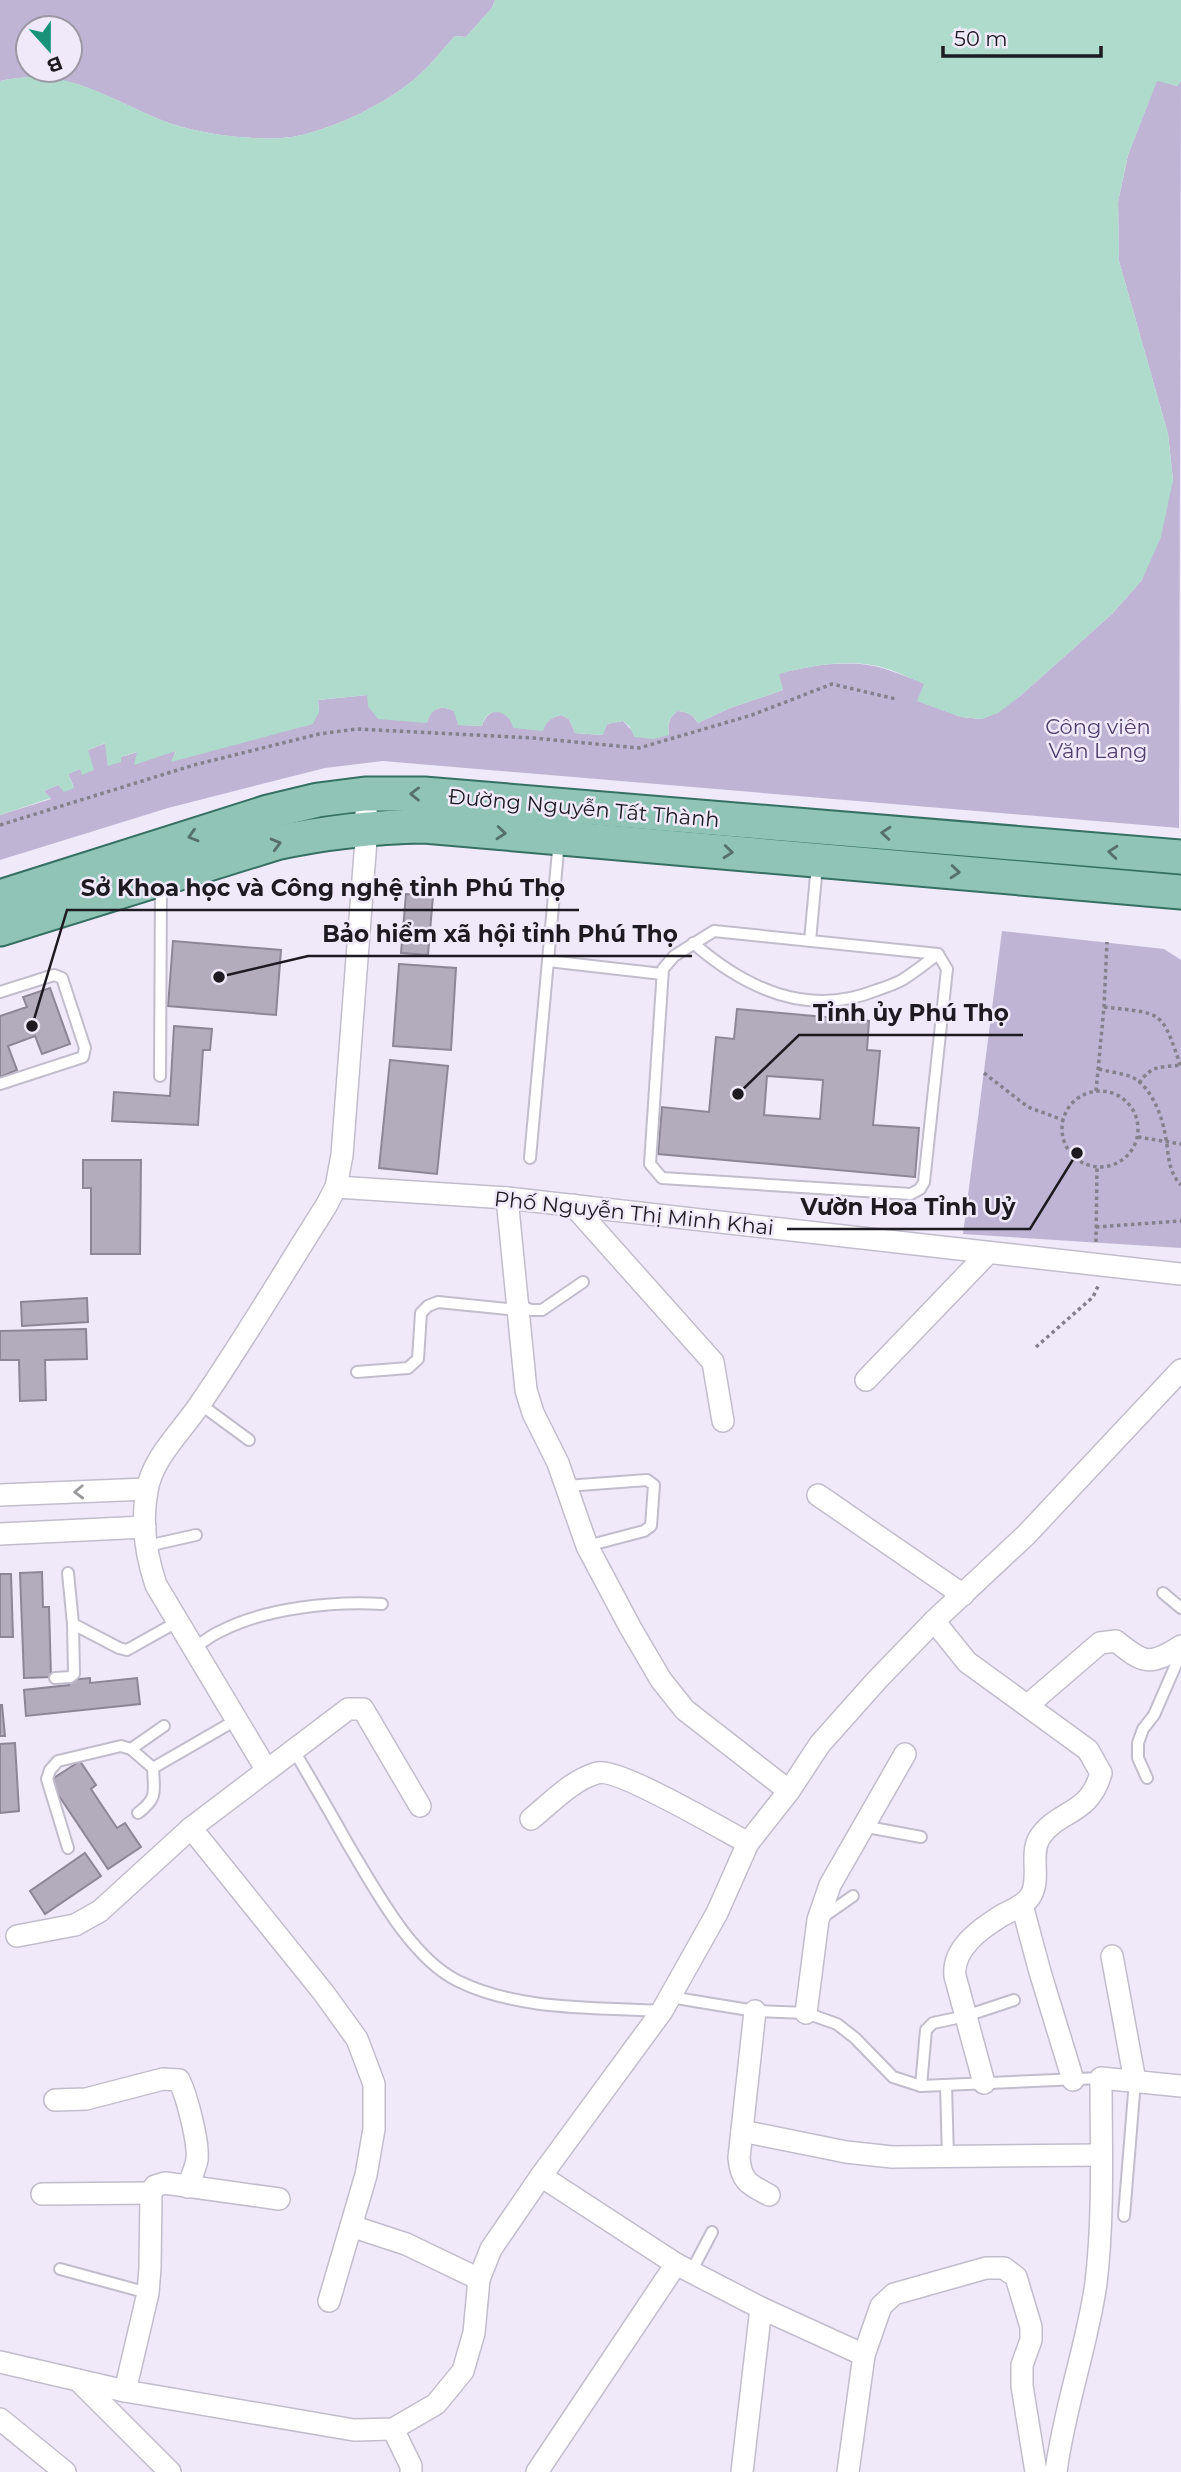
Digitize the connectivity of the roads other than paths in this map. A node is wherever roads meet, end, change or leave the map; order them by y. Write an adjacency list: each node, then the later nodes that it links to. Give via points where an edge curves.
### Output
1 (365, 794): 2 (main road, Đường Nguyễn Tất Thành, one-way to 1, via 424,794); 3 (street); 8 (main road, Đường Nguyễn Tất Thành, one-way to 8, via 268,812)
2 (561, 822): 3 (main road, Đường Nguyễn Tất Thành, one-way to 2); 4 (main road, Đường Nguyễn Tất Thành); 13 (lane)
3 (367, 827): 6 (main road, Đường Nguyễn Tất Thành, one-way to 3, via 276,843); 19 (street)
4 (819, 844): 5 (main road, Đường Nguyễn Tất Thành, one-way to 4); 7 (main road, Đường Nguyễn Tất Thành, one-way to 7); 10 (lane)
5 (1181, 857)
6 (161, 878): 9 (main road, Đường Nguyễn Tất Thành); 16 (lane)
7 (1181, 892)
8 (0, 897)
9 (0, 929)
10 (810, 942): 11 (lane, via 714,931); 12 (lane)
11 (693, 943): 12 (lane, via 751,984 788,998 831,1002 863,996 900,981); 14 (lane, via 667,962)
12 (938, 954): 14 (lane, via 947,969 924,1182 911,1194 662,1178 650,1164)
13 (548, 961): 14 (lane); 18 (lane)
14 (662, 974)
15 (0, 992): 17 (lane, via 54,975 62,978 85,1048 83,1057)
16 (160, 1076)
17 (0, 1084)
18 (530, 1158)
19 (336, 1187): 20 (street, Phố Nguyễn Thị Minh Khai); 29 (street)
20 (507, 1198): 21 (street, Phố Nguyễn Thị Minh Khai); 25 (street)
21 (573, 1205): 22 (street, Phố Nguyễn Thị Minh Khai); 30 (street, via 713,1362)
22 (988, 1253): 23 (street, Phố Nguyễn Thị Minh Khai); 28 (street)
23 (1181, 1274)
24 (583, 1282): 25 (lane, via 542,1310)
25 (517, 1307): 27 (lane, via 438,1302 428,1306 421,1313 418,1359 408,1368); 32 (street, via 526,1390)
26 (1181, 1370): 42 (street)
27 (357, 1372)
28 (866, 1380)
29 (200, 1404): 31 (lane); 33 (street, via 160,1459)
30 (723, 1421)
31 (249, 1440)
32 (566, 1486): 39 (street); 39 (lane, via 647,1480 654,1485 651,1526)
33 (147, 1489): 34 (street, one-way to 34); 38 (street)
34 (0, 1495)
35 (818, 1495): 42 (street)
36 (0, 1534): 38 (street)
37 (196, 1535): 38 (lane)
38 (146, 1536): 46 (street, via 156,1585)
39 (587, 1546): 61 (street, via 649,1659 685,1710)
40 (68, 1573): 47 (lane)
41 (1163, 1593): 44 (lane)
42 (963, 1595): 45 (street)
43 (382, 1604): 49 (lane, via 351,1602 290,1610 238,1623)
44 (1181, 1608)
45 (934, 1621): 52 (street, via 967,1662); 61 (street, via 820,1744)
46 (177, 1622): 47 (lane, via 127,1650); 49 (street)
47 (73, 1624): 51 (lane, via 74,1674)
48 (1181, 1646): 52 (street, via 1162,1658 1146,1660 1116,1642 1100,1643)
49 (194, 1649): 53 (street)
50 (1181, 1653): 60 (lane, via 1138,1743 1138,1759)
51 (55, 1678)
52 (1028, 1705): 71 (street, via 1088,1750 1101,1773 1087,1801 1039,1838 1032,1894)
53 (236, 1720): 58 (lane); 59 (street)
54 (164, 1726): 55 (lane)
55 (131, 1749): 58 (lane); 69 (lane, via 121,1746 58,1761 50,1770 47,1779)
56 (293, 1749): 59 (street); 62 (street, via 348,1709 363,1709); 76 (lane, via 386,1907 424,1956 456,1980 497,1996 534,2003)
57 (905, 1754): 65 (street)
58 (153, 1769): 63 (lane, via 154,1796)
59 (266, 1769): 66 (street)
60 (1147, 1778)
61 (789, 1791): 68 (street)
62 (420, 1806)
63 (138, 1813)
64 (531, 1819): 68 (street, via 582,1779 601,1771 635,1783)
65 (862, 1826): 67 (lane); 72 (street, via 830,1885)
66 (191, 1828): 73 (street, via 100,1911 75,1925); 98 (street, via 357,2039 374,2084 374,2129)
67 (922, 1837)
68 (748, 1843): 76 (street, via 717,1913)
69 (68, 1848)
70 (853, 1896): 72 (lane)
71 (1022, 1905): 79 (street, via 980,1931 957,1955 955,1976); 81 (street)
72 (818, 1920): 78 (street)
73 (17, 1936)
74 (1112, 1956): 82 (street)
75 (1014, 2000): 79 (lane)
76 (666, 2004): 77 (lane); 91 (street)
77 (755, 2011): 78 (lane); 88 (street)
78 (806, 2013): 85 (lane, via 836,2024 893,2077)
79 (966, 2016): 83 (street); 85 (lane, via 933,2023 926,2030)
80 (1101, 2078): 81 (lane); 82 (street); 89 (street)
81 (1073, 2080): 83 (lane)
82 (1135, 2081): 86 (street); 97 (lane)
83 (984, 2083): 84 (lane)
84 (946, 2085): 85 (lane); 90 (lane)
85 (920, 2086)
86 (1181, 2086)
87 (55, 2099): 92 (street, via 86,2099 163,2079 179,2080 196,2146 197,2160)
88 (742, 2131): 90 (street, via 846,2152); 95 (street, via 740,2173 750,2185)
89 (1101, 2155): 90 (street); 119 (street, via 1096,2284 1060,2433)
90 (948, 2158)
91 (541, 2176): 100 (street); 102 (street, via 491,2249)
92 (188, 2187): 93 (street, via 165,2183); 96 (street)
93 (151, 2193): 94 (street); 103 (street)
94 (42, 2194)
95 (769, 2195)
96 (279, 2199)
97 (1124, 2216)
98 (351, 2226): 102 (street, via 406,2244); 104 (street)
99 (712, 2232): 100 (lane)
100 (683, 2268): 105 (street); 115 (street)
101 (60, 2269): 103 (lane)
102 (479, 2280): 111 (street, via 474,2333 463,2371 436,2404)
103 (148, 2293): 109 (street)
104 (329, 2301)
105 (761, 2308): 106 (street); 116 (street)
106 (864, 2355): 117 (street); 118 (street, via 881,2306 894,2294 986,2268 1004,2269 1016,2277 1031,2327 1022,2386)
107 (0, 2362): 108 (street)
108 (78, 2380): 109 (street); 113 (street)
109 (125, 2391): 111 (street, via 354,2430)
110 (0, 2420): 112 (street)
111 (393, 2429): 114 (street)
112 (65, 2472)
113 (170, 2472)
114 (411, 2472)
115 (538, 2472)
116 (743, 2472)
117 (848, 2472)
118 (1036, 2472)
119 (1056, 2472)

